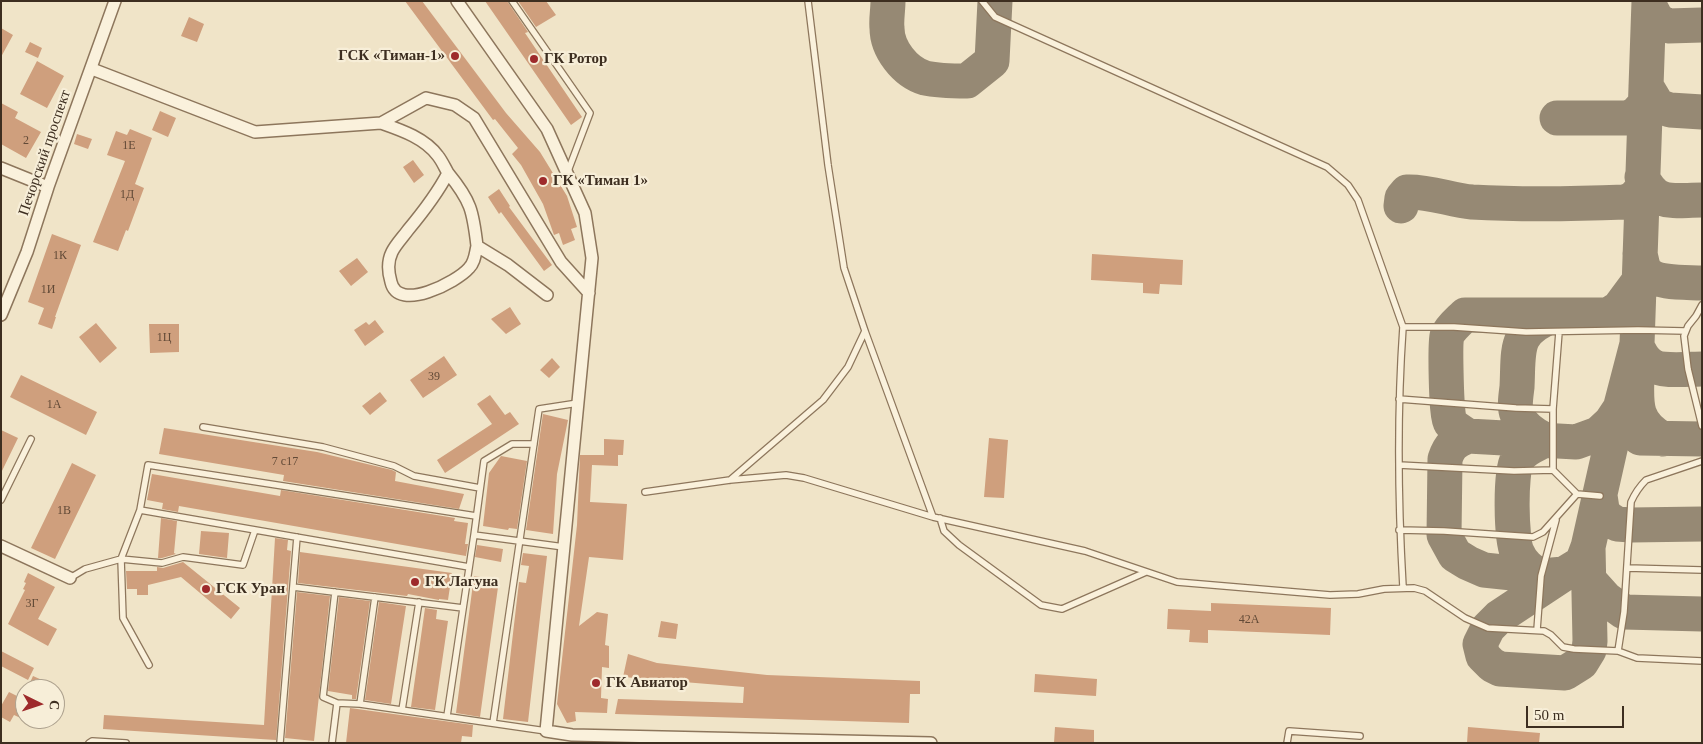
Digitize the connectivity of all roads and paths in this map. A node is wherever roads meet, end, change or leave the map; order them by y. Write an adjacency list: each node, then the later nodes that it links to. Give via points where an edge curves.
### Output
1 (115, 1): 6 (street, Печорский проспект)
2 (458, 1): 9 (street, via 547,129)
3 (512, 1): 9 (lane, via 590,113)
4 (808, 1): 18 (lane, via 844,268)
5 (982, 1): 17 (lane, via 995,17 1327,167 1348,185 1358,200)
6 (92, 69): 7 (street, via 255,132); 11 (street, Печорский проспект)
7 (381, 123): 10 (street, via 424,142 438,156); 13 (street, via 426,98 455,105 474,118 561,262)
8 (1, 168): 11 (street)
9 (567, 173): 13 (street, via 585,213 592,258)
10 (448, 174): 12 (street, via 464,192 474,216); 12 (street, via 392,252 388,269 392,286 403,295 416,296 453,281 474,261)
11 (48, 187): 16 (street, Печорский проспект, via 27,252)
12 (477, 246): 14 (street)
13 (589, 294): 22 (street)
14 (546, 295)
15 (1702, 305): 19 (lane)
16 (2, 309)
17 (1403, 327): 20 (lane); 21 (lane)
18 (865, 331): 31 (lane, via 848,367 823,400); 39 (lane)
19 (1685, 331): 20 (lane); 24 (lane, via 1688,369)
20 (1559, 332): 23 (lane)
21 (1399, 399): 23 (lane); 29 (lane)
22 (578, 403): 27 (lane, via 538,409); 47 (street)
23 (1554, 409): 30 (lane)
24 (1702, 426)
25 (203, 427): 32 (lane, via 323,447 394,466 414,476)
26 (31, 439): 36 (lane)
27 (534, 444): 32 (lane, via 512,444 484,461); 45 (lane)
28 (1702, 461): 50 (lane, via 1646,480 1639,486 1632,502)
29 (1399, 465): 30 (lane); 42 (lane)
30 (1553, 470): 34 (lane)
31 (730, 480): 33 (lane); 39 (lane, via 804,478)
32 (480, 488): 38 (lane)
33 (645, 492)
34 (1577, 494): 35 (lane); 40 (lane)
35 (1600, 496)
36 (1, 500)
37 (140, 510): 38 (lane, via 148,465); 41 (lane); 48 (lane)
38 (476, 516): 43 (lane)
39 (936, 518): 52 (lane, via 1085,551); 52 (lane, via 959,545 1041,605 1062,609)
40 (1556, 518): 42 (lane, via 1543,532 1533,537); 60 (lane, via 1541,576)
41 (255, 530): 44 (lane); 48 (lane, via 243,565 183,557 162,562)
42 (1399, 530): 55 (lane)
43 (474, 535): 45 (lane); 49 (lane)
44 (297, 537): 49 (lane); 54 (lane)
45 (519, 541): 47 (lane); 68 (lane)
46 (1, 546): 53 (street)
47 (564, 547): 69 (street)
48 (121, 559): 53 (lane, via 85,569); 63 (lane, via 123,618)
49 (469, 566): 59 (lane)
50 (1627, 568): 51 (lane); 61 (lane)
51 (1702, 570)
52 (1146, 572): 55 (lane, via 1199,585 1330,594)
53 (70, 578)
54 (293, 587): 56 (lane); 74 (lane)
55 (1403, 588): 60 (lane, via 1426,591 1465,618 1488,628)
56 (335, 592): 57 (lane); 64 (lane, via 323,697)
57 (375, 597): 58 (lane); 65 (lane)
58 (419, 602): 59 (lane); 66 (lane)
59 (463, 608): 67 (lane)
60 (1537, 630): 61 (lane, via 1551,635 1563,647)
61 (1618, 651): 62 (lane, via 1637,658)
62 (1702, 661)
63 (149, 665)
64 (337, 703): 65 (lane); 75 (lane)
65 (360, 704): 66 (lane)
66 (402, 710): 67 (lane)
67 (447, 716): 68 (lane)
68 (493, 723): 69 (lane)
69 (546, 731): 71 (street)
70 (1360, 736): 77 (lane, via 1289,732)
71 (571, 739): 76 (street)
72 (90, 743): 73 (lane)
73 (126, 743)
74 (280, 743)
75 (332, 743)
76 (931, 743)
77 (1287, 743)

